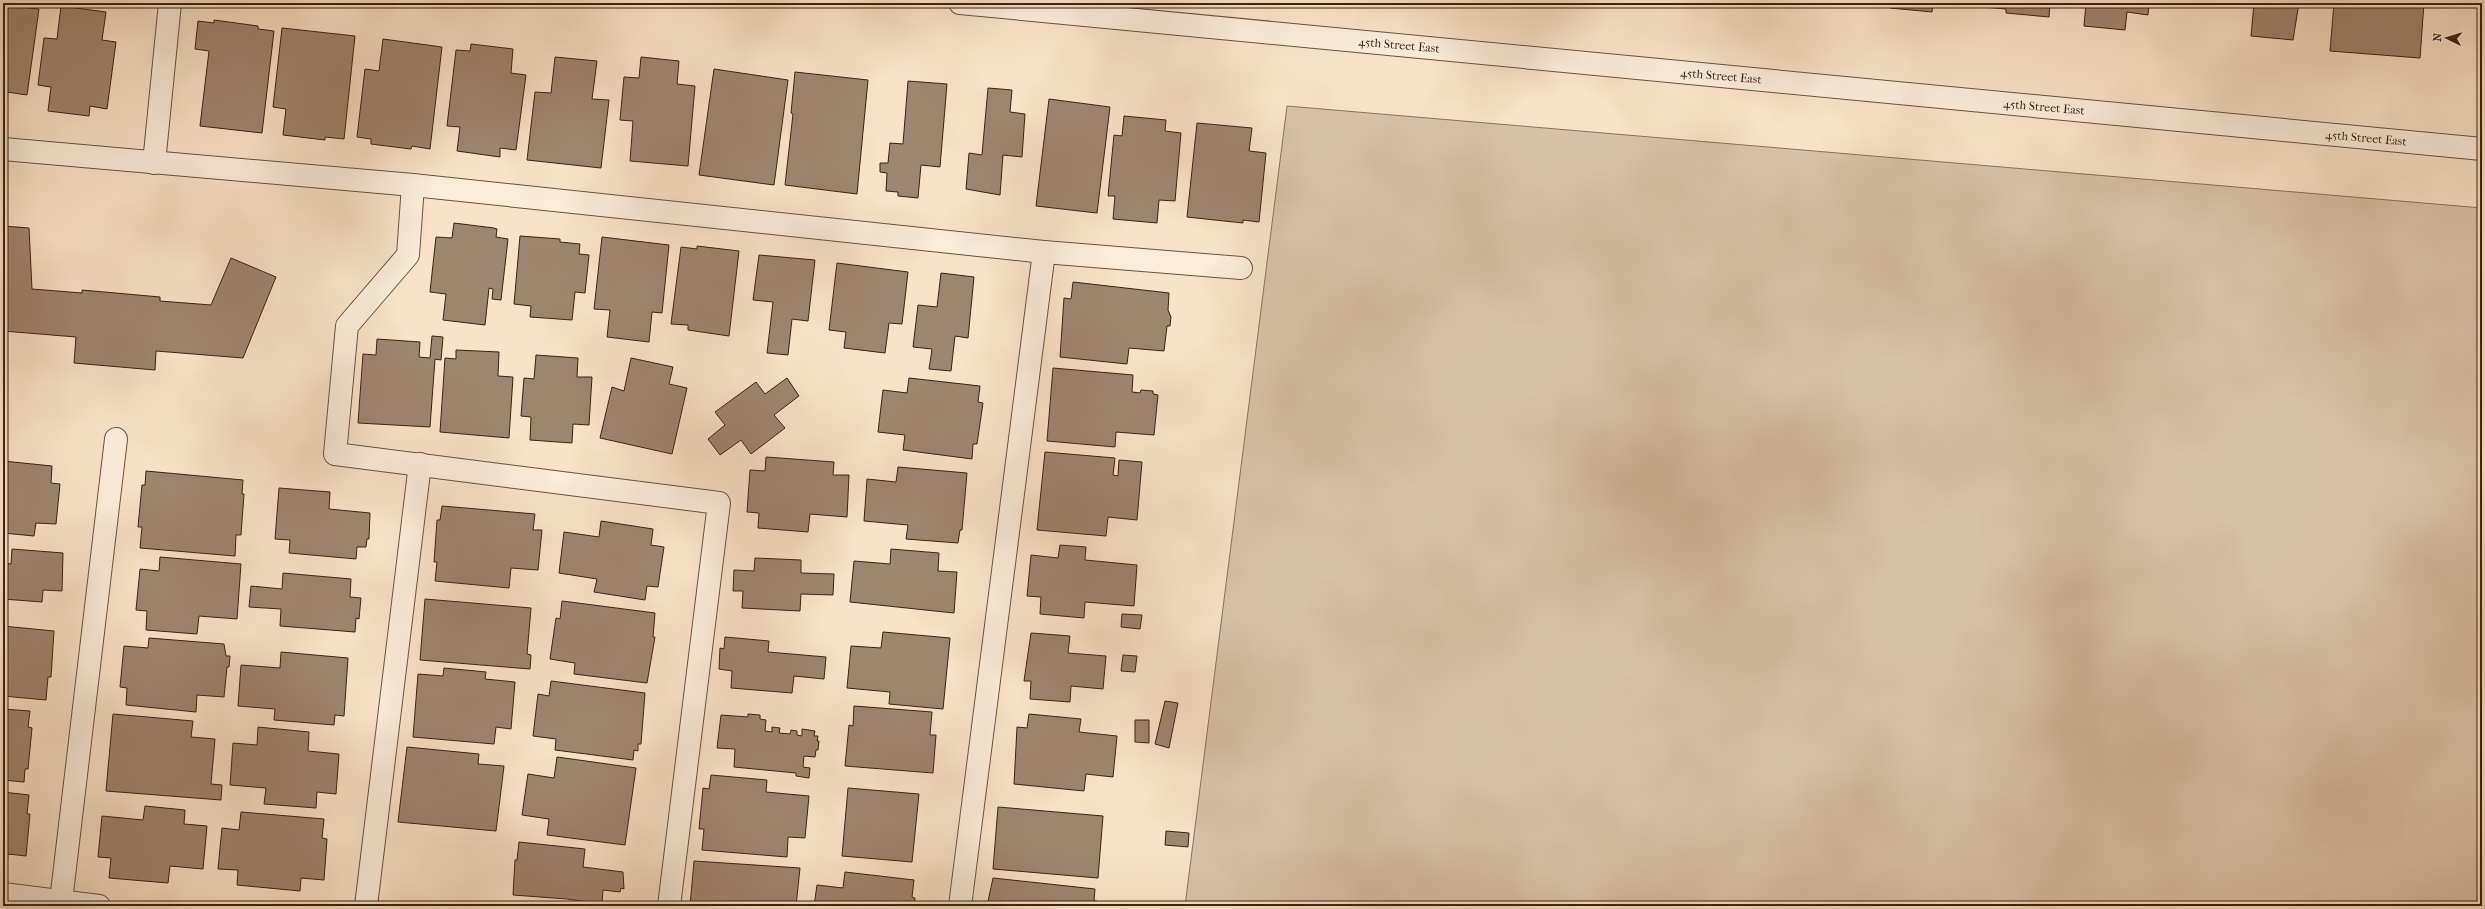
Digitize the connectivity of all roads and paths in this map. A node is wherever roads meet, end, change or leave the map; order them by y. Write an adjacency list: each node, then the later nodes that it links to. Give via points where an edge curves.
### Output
1 (170, 3): 5 (street)
2 (960, 3): 4 (street, 45th Street East)
3 (3, 149): 5 (street)
4 (2482, 149)
5 (154, 163): 6 (street)
6 (413, 185): 7 (street); 10 (street, via 408,255 347,326 335,454)
7 (1044, 252): 8 (street); 16 (street)
8 (1242, 268)
9 (116, 439): 12 (street)
10 (420, 464): 14 (street); 15 (street, via 719,503)
11 (3, 894): 12 (street)
12 (60, 901): 13 (street)
13 (99, 906)
14 (366, 906)
15 (670, 906)
16 (960, 906)

